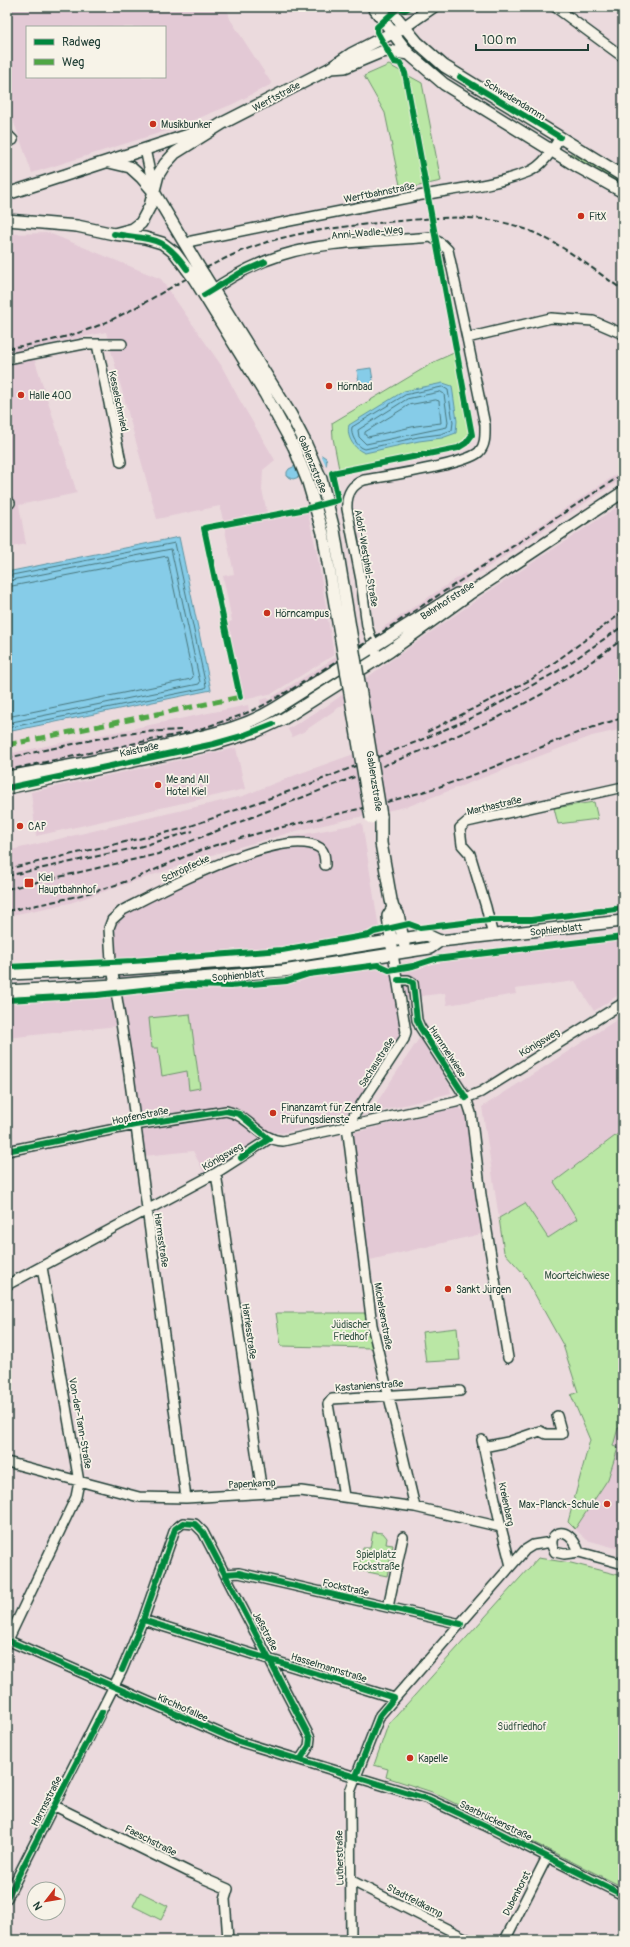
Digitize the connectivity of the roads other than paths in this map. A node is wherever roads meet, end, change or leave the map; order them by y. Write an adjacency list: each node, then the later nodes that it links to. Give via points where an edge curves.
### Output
1 (373, 7): 6 (main road)
2 (385, 7): 5 (main road, Schwedendamm)
3 (433, 7): 5 (main road)
4 (554, 7): 9 (street)
5 (404, 26): 6 (main road); 10 (main road, Schwedendamm, via 417,42)
6 (394, 34): 7 (main road, Werftstraße); 8 (main road); 11 (main road, Werftstraße, via 351,54)
7 (381, 52): 8 (main road, Werftstraße); 11 (main road, Werftstraße, via 344,67)
8 (409, 54): 12 (main road)
9 (623, 57)
10 (444, 66): 12 (street); 14 (main road, Schwedendamm)
11 (329, 69): 13 (main road, Werftstraße)
12 (444, 84): 16 (main road)
13 (224, 123): 15 (main road, Werftstraße); 19 (main road, Werftstraße, via 175,153 158,175)
14 (560, 137): 16 (street, Werftbahnstraße); 18 (main road, Schwedendamm)
15 (145, 149): 17 (main road, Werftstraße); 19 (street)
16 (552, 151): 20 (main road); 24 (street, Werftbahnstraße, via 529,172 482,186 427,194 280,223 192,241)
17 (106, 162): 19 (main road, Werftstraße, via 130,167 138,172); 21 (main road, Werftstraße)
18 (623, 176)
19 (154, 192): 23 (main road, Werftstraße, via 141,223 133,229); 24 (main road, Gablenzstraße)
20 (623, 192)
21 (7, 194)
22 (7, 220): 23 (main road, Werftstraße, via 77,226)
23 (114, 234): 25 (main road, Werftstraße, via 162,243)
24 (186, 245): 25 (main road, Gablenzstraße)
25 (192, 266): 26 (main road, Gablenzstraße, bridge)
26 (209, 292): 28 (street, Anni-Wadle-Weg, via 240,273 288,253 310,248 431,237 448,250); 41 (main road, Gablenzstraße, bridge, via 294,447 308,482 323,533); 41 (main road, Gablenzstraße, bridge, via 291,415 321,479 334,530)
27 (623, 334): 28 (street, via 593,321 551,318)
28 (466, 338): 35 (street, Adolf-Westphal-Straße, via 484,425 485,440 479,451 461,461 364,480 353,487 348,495 347,509 367,626)
29 (97, 344): 30 (street); 31 (street, via 84,344); 32 (street, Kesselschmied)
30 (122, 344)
31 (7, 359)
32 (121, 462)
33 (623, 484): 35 (main road, Bahnhofstraße)
34 (623, 492): 36 (main road, Bahnhofstraße, via 469,594)
35 (373, 647): 36 (street, Adolf-Westphal-Straße); 37 (main road, Bahnhofstraße)
36 (378, 659): 40 (main road, Kaistraße, via 283,719 257,731 214,744)
37 (269, 713): 38 (main road, Kaistraße, via 225,731 162,747)
38 (7, 777)
39 (623, 787): 45 (street, Marthastraße, via 463,824 460,828 462,845 470,854)
40 (7, 788)
41 (376, 817): 43 (main road, Gablenzstraße)
42 (325, 865): 51 (street, Schröpfecke, via 324,852 320,848 303,843 286,844 237,856 137,902 115,916 109,928)
43 (393, 908): 46 (main road, Gablenzstraße, via 398,914); 47 (main road, Gablenzstraße, via 388,916)
44 (623, 921): 45 (main road, Sophienblatt)
45 (493, 936): 48 (main road, Sophienblatt)
46 (403, 939): 47 (main road, Sophienblatt); 48 (main road, Sophienblatt, via 427,935); 49 (main road, Gablenzstraße)
47 (391, 941): 50 (main road, Gablenzstraße); 51 (main road, Sophienblatt, via 282,958)
48 (440, 941): 49 (main road, Sophienblatt, via 430,948)
49 (406, 952): 50 (main road, Sophienblatt)
50 (393, 954): 53 (street); 54 (main road, Sophienblatt, via 283,971)
51 (112, 970): 52 (main road, Sophienblatt); 54 (street, Schröpfecke)
52 (7, 974)
53 (398, 980): 57 (street, Hummelwiese, via 413,983 420,1026); 59 (street, Sachaustraße, via 406,1032 404,1039)
54 (115, 985): 55 (main road, Sophienblatt); 58 (street, Harmsstraße)
55 (7, 992)
56 (623, 1003): 57 (street, Königsweg, via 481,1092)
57 (466, 1098): 59 (street, Königsweg); 66 (street, via 471,1113 480,1195)
58 (135, 1125): 60 (street, Hopfenstraße, via 226,1111 239,1114); 61 (street, Hopfenstraße); 63 (street, Harmsstraße)
59 (347, 1126): 60 (street, Königsweg, via 284,1141); 68 (street, Michelsenstraße, via 370,1307)
60 (269, 1139): 62 (street, Königsweg)
61 (7, 1151)
62 (216, 1173): 63 (street, Königsweg); 72 (street, Harriesstraße)
63 (147, 1209): 64 (street, Königsweg); 74 (street, Harmsstraße)
64 (42, 1267): 65 (street, Königsweg); 71 (street, Von-der-Tann-Straße)
65 (7, 1285)
66 (508, 1358)
67 (460, 1391): 68 (street, Kastanienstraße)
68 (389, 1395): 73 (street, Kastanienstraße, via 332,1399 328,1404); 75 (street, Michelsenstraße)
69 (557, 1416): 77 (street, Kreienbarg, via 562,1434 546,1434 540,1431 508,1442 483,1444)
70 (7, 1462): 71 (street, Papenkamp)
71 (79, 1482): 74 (street, Papenkamp, via 139,1497); 87 (street, Von-der-Tann-Straße, via 76,1497)
72 (262, 1493): 73 (street, Papenkamp, via 301,1491); 74 (street, Papenkamp)
73 (344, 1496): 75 (street, Papenkamp)
74 (186, 1498)
75 (415, 1507): 77 (street, Papenkamp)
76 (183, 1522): 83 (street, Jeßstraße, via 194,1524 203,1532); 85 (street, Harmsstraße, via 175,1529)
77 (501, 1526): 82 (street, Kreienbarg)
78 (403, 1537): 84 (street)
79 (552, 1542): 80 (street, via 555,1552); 80 (street, via 557,1534 564,1532 574,1540); 82 (street, Lutherstraße, via 532,1545)
80 (579, 1552): 81 (street)
81 (623, 1564)
82 (511, 1566): 86 (street, Lutherstraße)
83 (225, 1574): 84 (street, Fockstraße, via 239,1573); 88 (street, Jeßstraße)
84 (388, 1607): 86 (street, Fockstraße)
85 (143, 1620): 88 (street, Hasselmannstraße); 89 (street, Harmsstraße)
86 (461, 1624): 90 (street, Lutherstraße)
87 (7, 1640): 89 (street, Kirchhofallee)
88 (270, 1659): 90 (street, Hasselmannstraße); 91 (street, Jeßstraße, via 310,1738 309,1746)
89 (114, 1688): 91 (street, Kirchhofallee, via 226,1736); 93 (street, Harmsstraße)
90 (394, 1698): 92 (street, Lutherstraße, via 380,1715)
91 (300, 1760): 92 (street, Kirchhofallee)
92 (356, 1776): 94 (street, Saarbrückenstraße, via 428,1799); 95 (street, Lutherstraße, via 350,1792)
93 (55, 1806): 97 (street, Harmsstraße); 98 (street, Faeschstraße, via 228,1889 225,1899)
94 (547, 1857): 96 (street, Saarbrückenstraße); 101 (street, Dubenhorst)
95 (350, 1880): 99 (street, Lutherstraße); 100 (street, Stadtfeldkamp)
96 (623, 1895)
97 (7, 1898)
98 (228, 1940)
99 (351, 1940)
100 (470, 1940)
101 (505, 1940)

